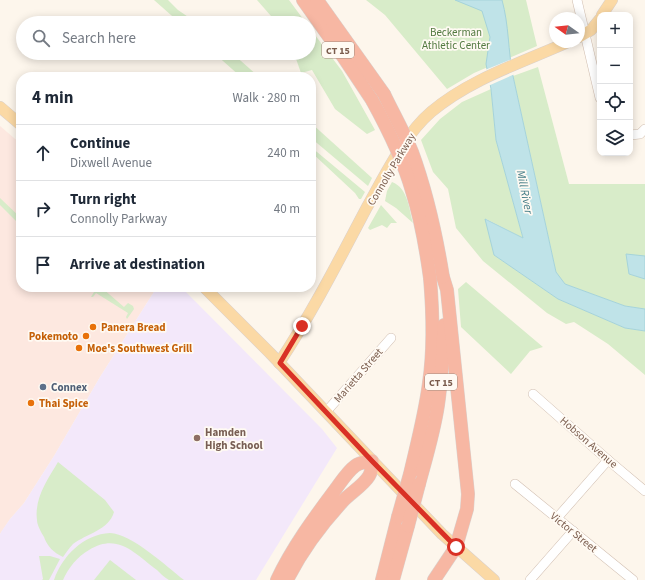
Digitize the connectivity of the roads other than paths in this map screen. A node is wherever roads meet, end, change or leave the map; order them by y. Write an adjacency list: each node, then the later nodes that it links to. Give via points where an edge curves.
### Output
1 (303, 0): 7 (highway, CT 15, bridge)
2 (317, 0): 18 (highway, CT 15, bridge, via 384,94 411,151 436,233)
3 (577, 0): 5 (street)
4 (612, 0): 6 (main road)
5 (579, 12)
6 (604, 12)
7 (314, 16)
8 (316, 18): 18 (highway, CT 15, bridge, via 372,100 395,145 412,190)
9 (597, 23): 10 (main road)
10 (585, 33)
11 (585, 46): 13 (street)
12 (554, 48): 21 (main road, Connolly Parkway, via 464,89 430,113 410,136 388,170)
13 (597, 88)
14 (0, 107): 15 (main road)
15 (16, 121)
16 (645, 129): 17 (street, via 640,134)
17 (633, 135)
18 (436, 278): 29 (highway, CT 15, bridge, via 430,383 410,474); 29 (highway, CT 15, bridge, via 444,316 443,366 438,407 420,484); 32 (highway, via 447,290 468,494 467,509)
19 (209, 292): 21 (main road)
20 (391, 338): 23 (street, Marietta Street)
21 (280, 363): 23 (main road)
22 (533, 394): 24 (street, Hobson Avenue)
23 (326, 412): 25 (main road)
24 (608, 460): 27 (street, Hobson Avenue); 28 (street)
25 (372, 461): 32 (main road); 33 (highway, via 355,465 324,503); 34 (highway, via 368,477 323,525 303,551)
26 (515, 484): 28 (street, Victor Street)
27 (645, 491)
28 (557, 518): 30 (street, Victor Street)
29 (403, 522): 31 (highway, CT 15); 37 (highway, CT 15)
30 (573, 531): 40 (street); 41 (street, Victor Street)
31 (391, 544): 35 (highway, via 382,560); 36 (highway, CT 15)
32 (456, 547): 38 (highway); 39 (main road)
33 (277, 580)
34 (287, 580)
35 (376, 580)
36 (382, 580)
37 (393, 580)
38 (434, 580)
39 (494, 580)
40 (530, 580)
41 (633, 580)

